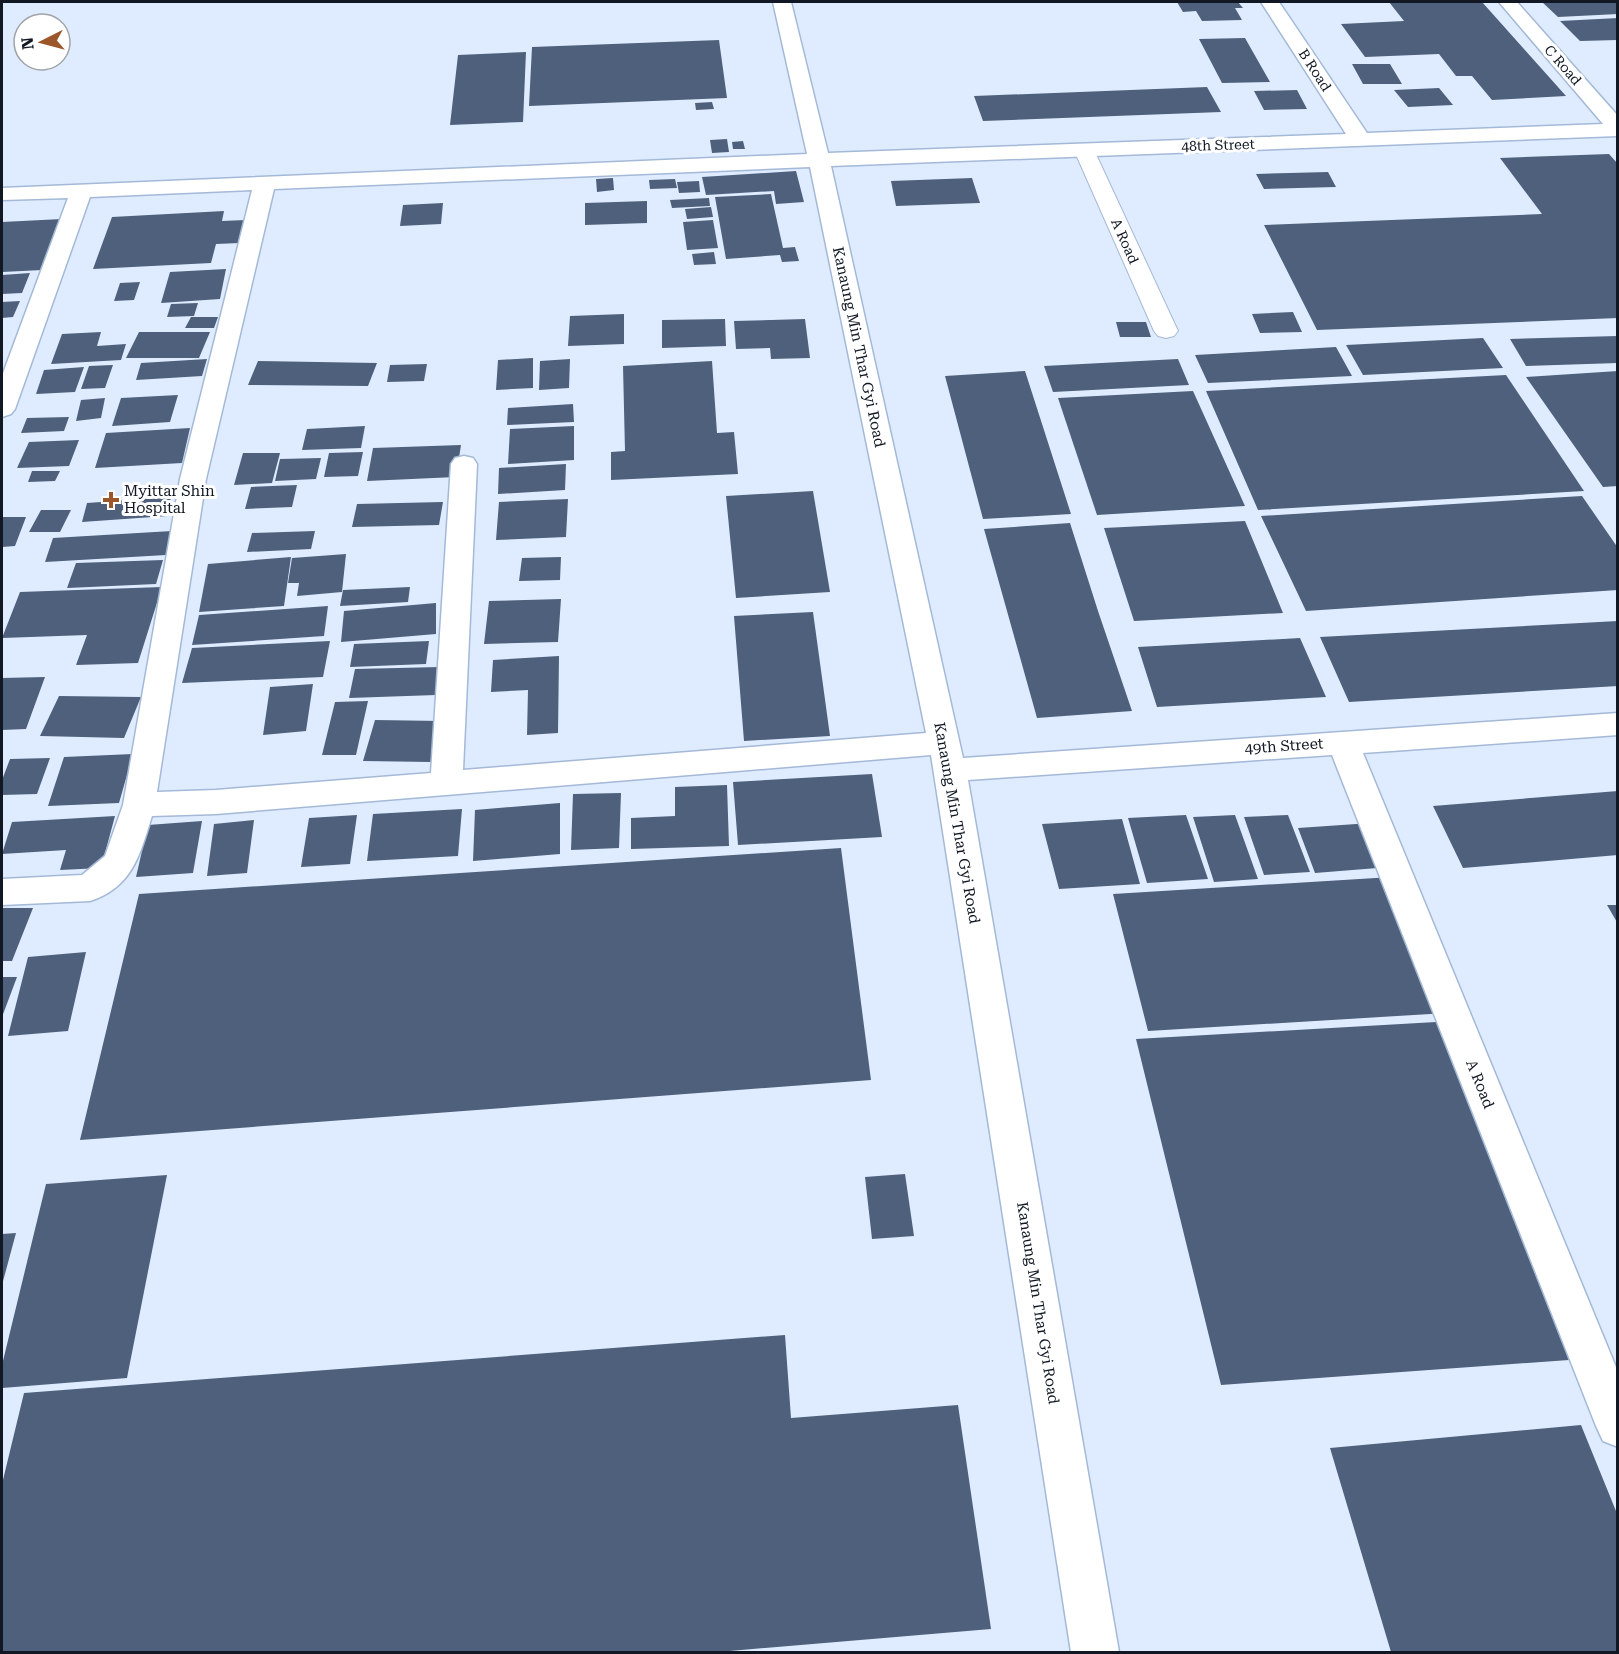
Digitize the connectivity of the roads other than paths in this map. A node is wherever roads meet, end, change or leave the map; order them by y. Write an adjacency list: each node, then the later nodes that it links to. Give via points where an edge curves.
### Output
1 (782, 2): 7 (street, Kanaung Min Thar Gyi Road)
2 (1270, 2): 5 (street, B Road)
3 (1508, 2): 4 (street, C Road)
4 (1617, 129): 5 (street, 48th Street)
5 (1360, 139): 6 (street, 48th Street)
6 (1084, 150): 7 (street, 48th Street); 11 (lane, A Road)
7 (819, 159): 8 (street, 48th Street); 16 (street, Kanaung Min Thar Gyi Road)
8 (264, 184): 9 (street, 48th Street); 18 (street, via 193,479)
9 (81, 192): 10 (street, 48th Street); 12 (street)
10 (2, 194)
11 (1166, 332)
12 (2, 409)
13 (464, 464): 17 (street)
14 (1617, 724): 15 (street, 49th Street)
15 (1342, 742): 16 (street, 49th Street); 20 (street, A Road)
16 (947, 756): 17 (street, 49th Street); 21 (street, Kanaung Min Thar Gyi Road)
17 (446, 783): 18 (street, 49th Street)
18 (139, 805): 19 (street, via 120,863 90,888)
19 (2, 892)
20 (1617, 1426)
21 (1095, 1653)

